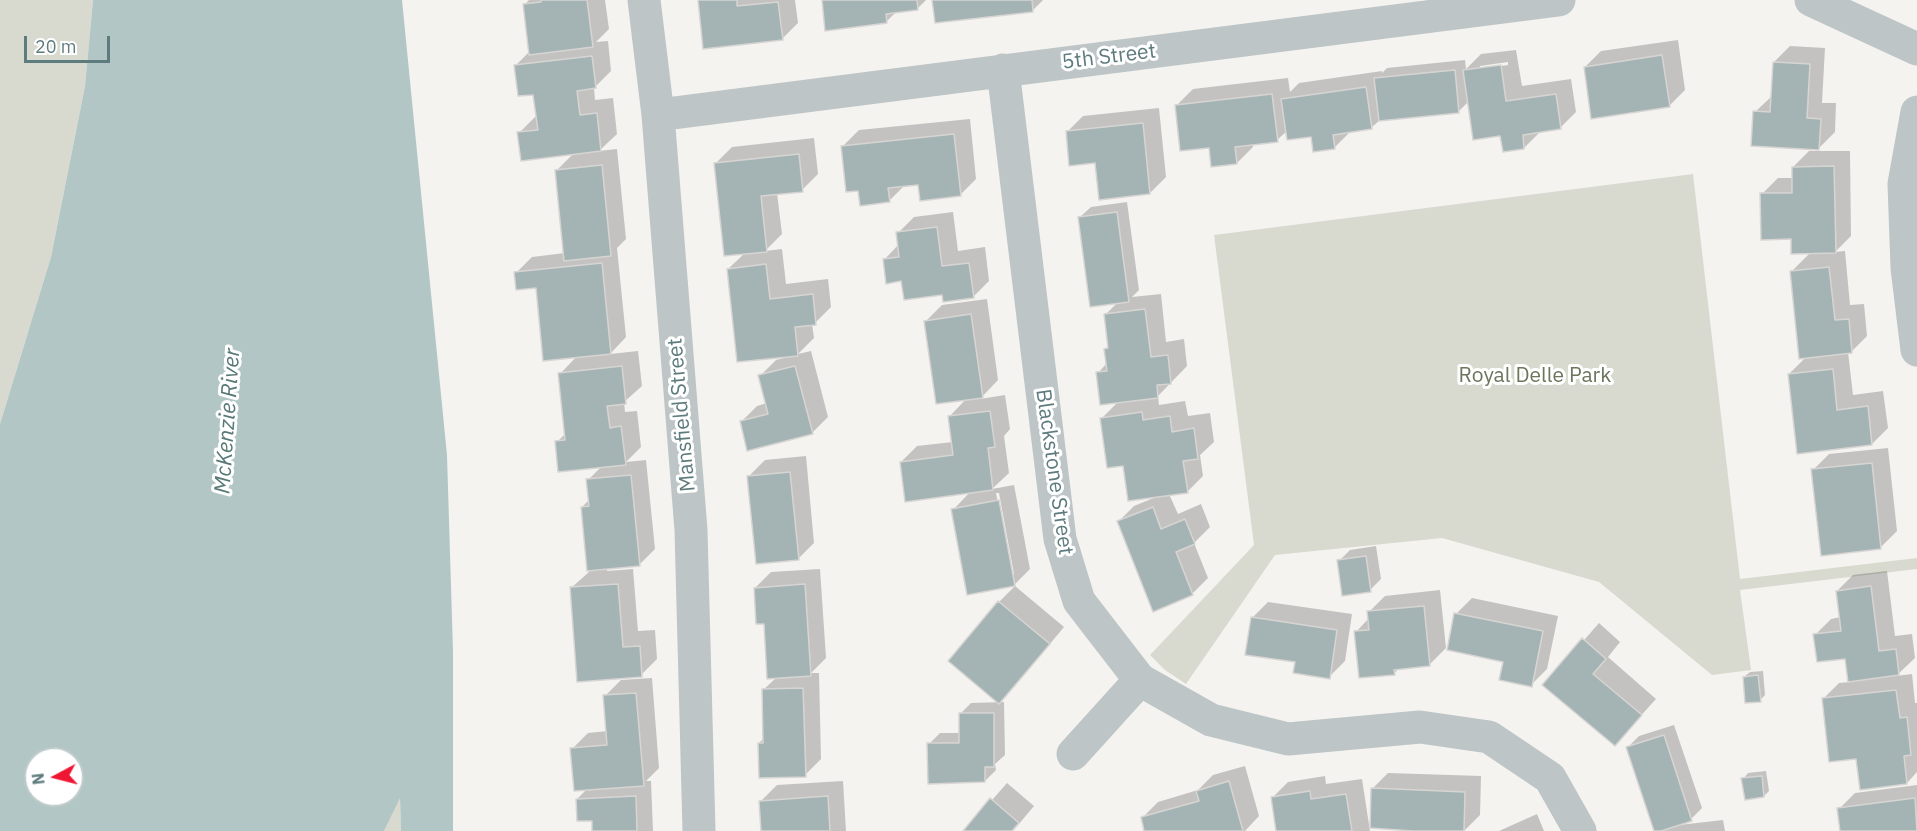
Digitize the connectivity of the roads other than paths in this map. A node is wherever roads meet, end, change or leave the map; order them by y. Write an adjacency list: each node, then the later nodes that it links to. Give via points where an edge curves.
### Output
1 (644, 0): 7 (street, Mansfield Street)
2 (1559, 0): 5 (street, 5th Street)
3 (1811, 0): 4 (street)
4 (1917, 49)
5 (1003, 70): 7 (street, 5th Street); 9 (street, Blackstone Street, via 1060,539 1079,601)
6 (1917, 112): 8 (street, via 1904,184 1907,268)
7 (658, 115): 11 (street, Mansfield Street, via 692,530)
8 (1917, 350)
9 (1140, 680): 10 (street); 12 (street, Blackstone Street, via 1211,720 1288,739 1420,727 1489,738 1550,778)
10 (1073, 754)
11 (699, 831)
12 (1580, 831)

